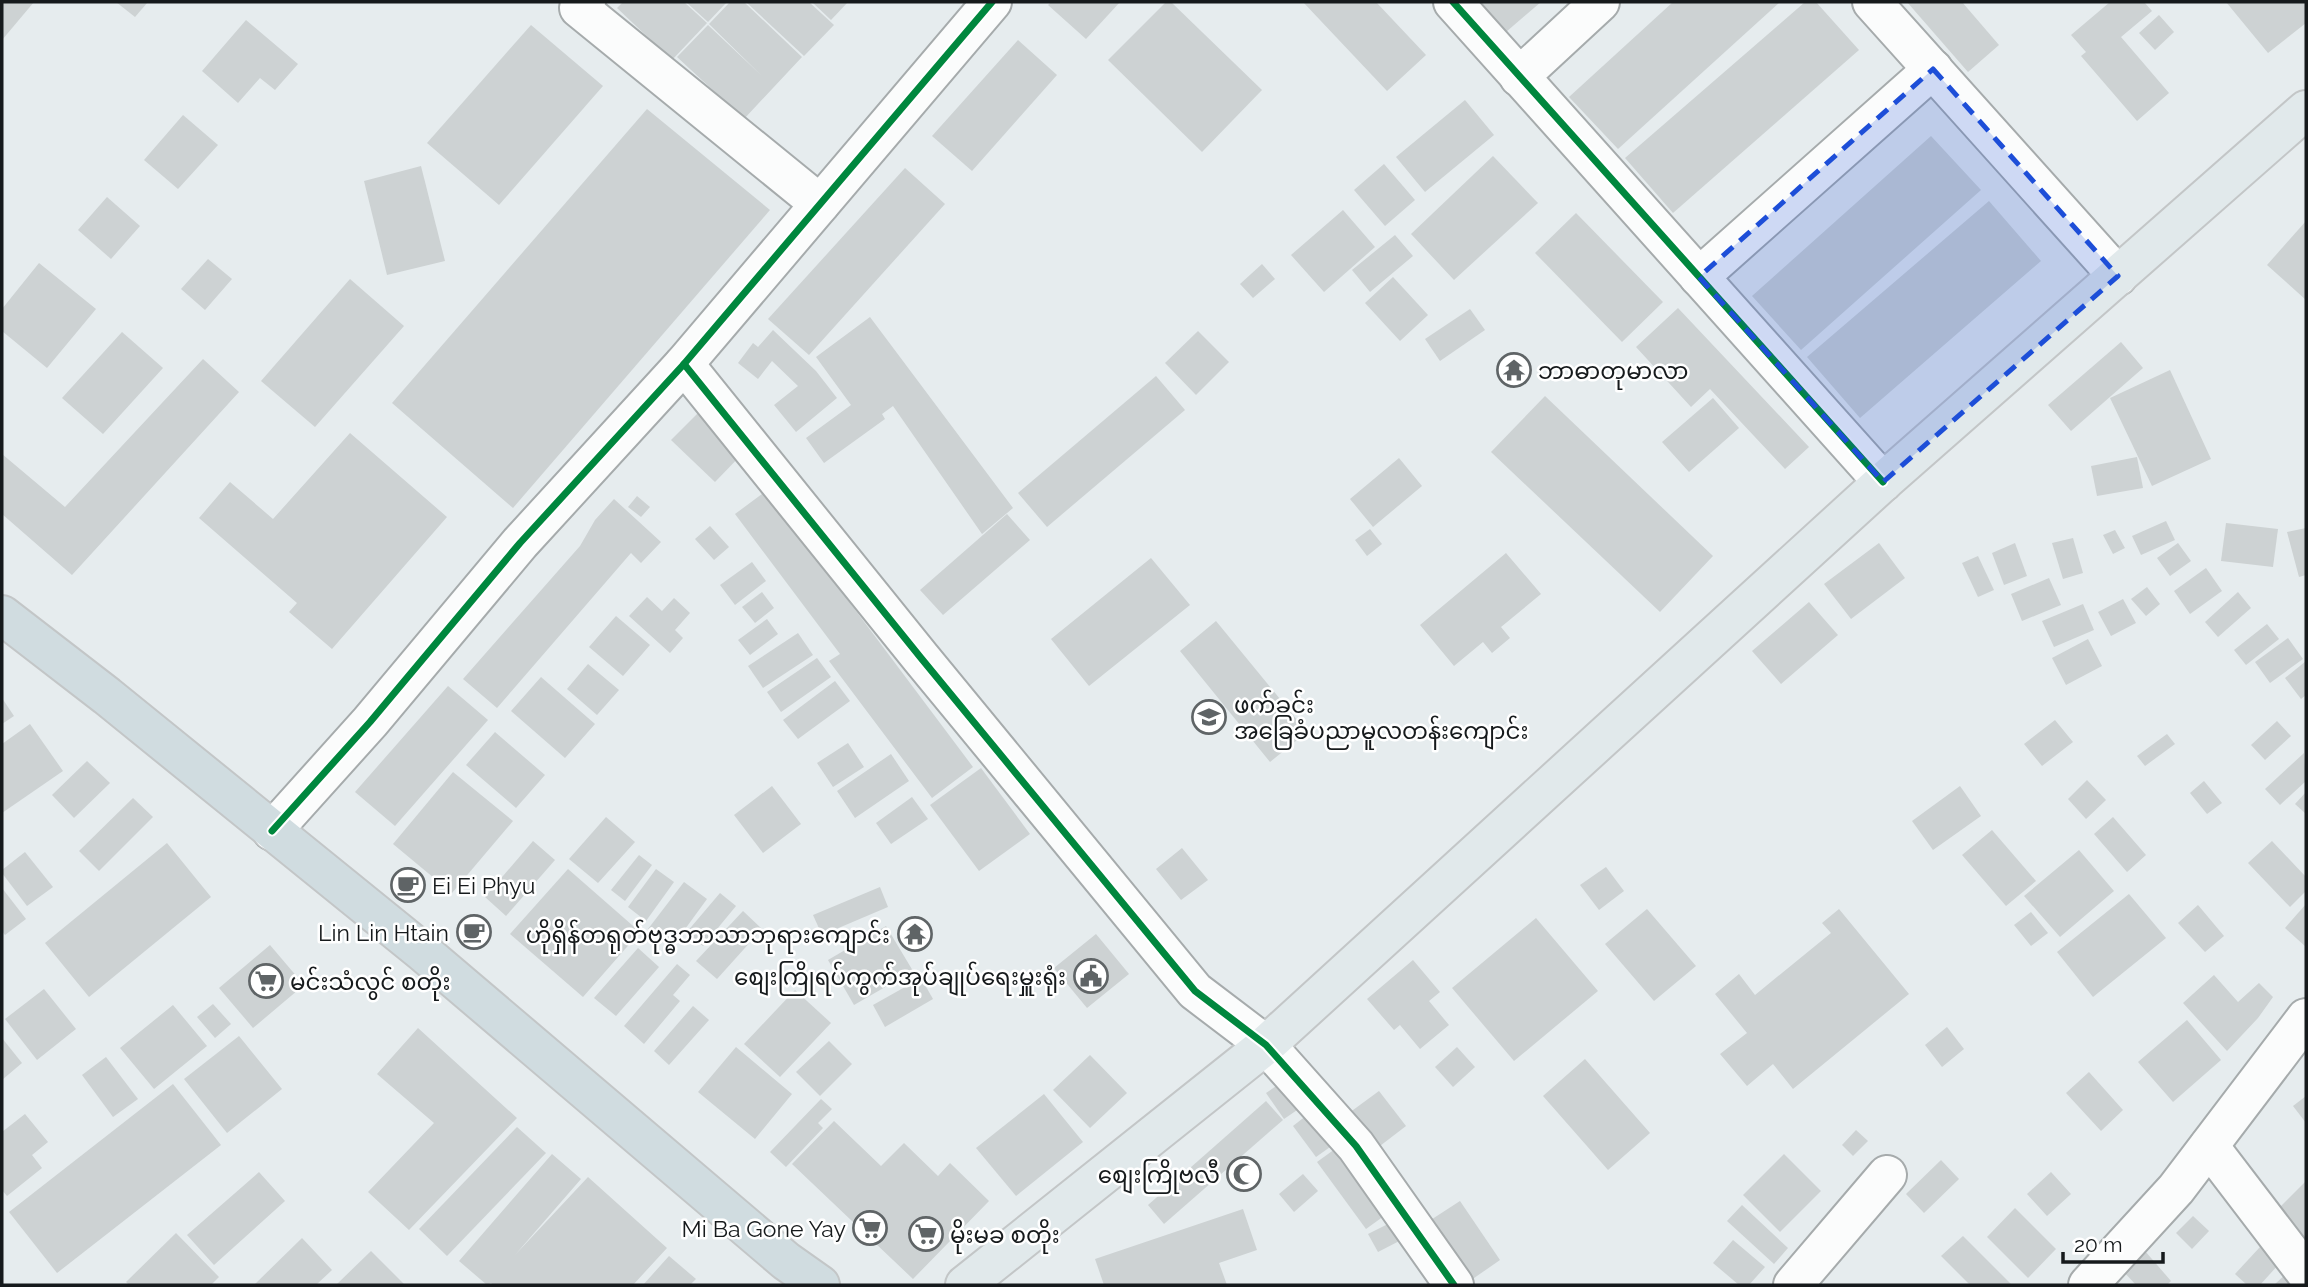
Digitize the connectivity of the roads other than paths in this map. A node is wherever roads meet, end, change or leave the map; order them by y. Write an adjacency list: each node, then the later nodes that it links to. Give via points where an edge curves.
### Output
1 (586, 2): 9 (street, via 579,8)
2 (992, 2): 9 (street)
3 (1453, 2): 7 (street)
4 (1600, 2): 7 (street)
5 (1872, 2): 6 (street)
6 (1933, 69): 10 (street); 11 (street)
7 (1520, 77): 11 (street)
8 (2306, 110): 10 (main road)
9 (820, 204): 12 (street)
10 (2118, 275): 13 (main road)
11 (1699, 277): 13 (street)
12 (684, 364): 15 (street, via 520,543); 17 (street, via 1195,991)
13 (1883, 482): 17 (main road)
14 (2, 615): 15 (highway)
15 (272, 831): 21 (highway)
16 (2306, 1018): 18 (street)
17 (1266, 1045): 22 (main road); 23 (street, via 1356,1146)
18 (2209, 1146): 20 (street); 25 (street)
19 (1887, 1175): 24 (street)
20 (2306, 1273)
21 (820, 1285)
22 (965, 1285)
23 (1454, 1285)
24 (1793, 1285)
25 (2088, 1285)

